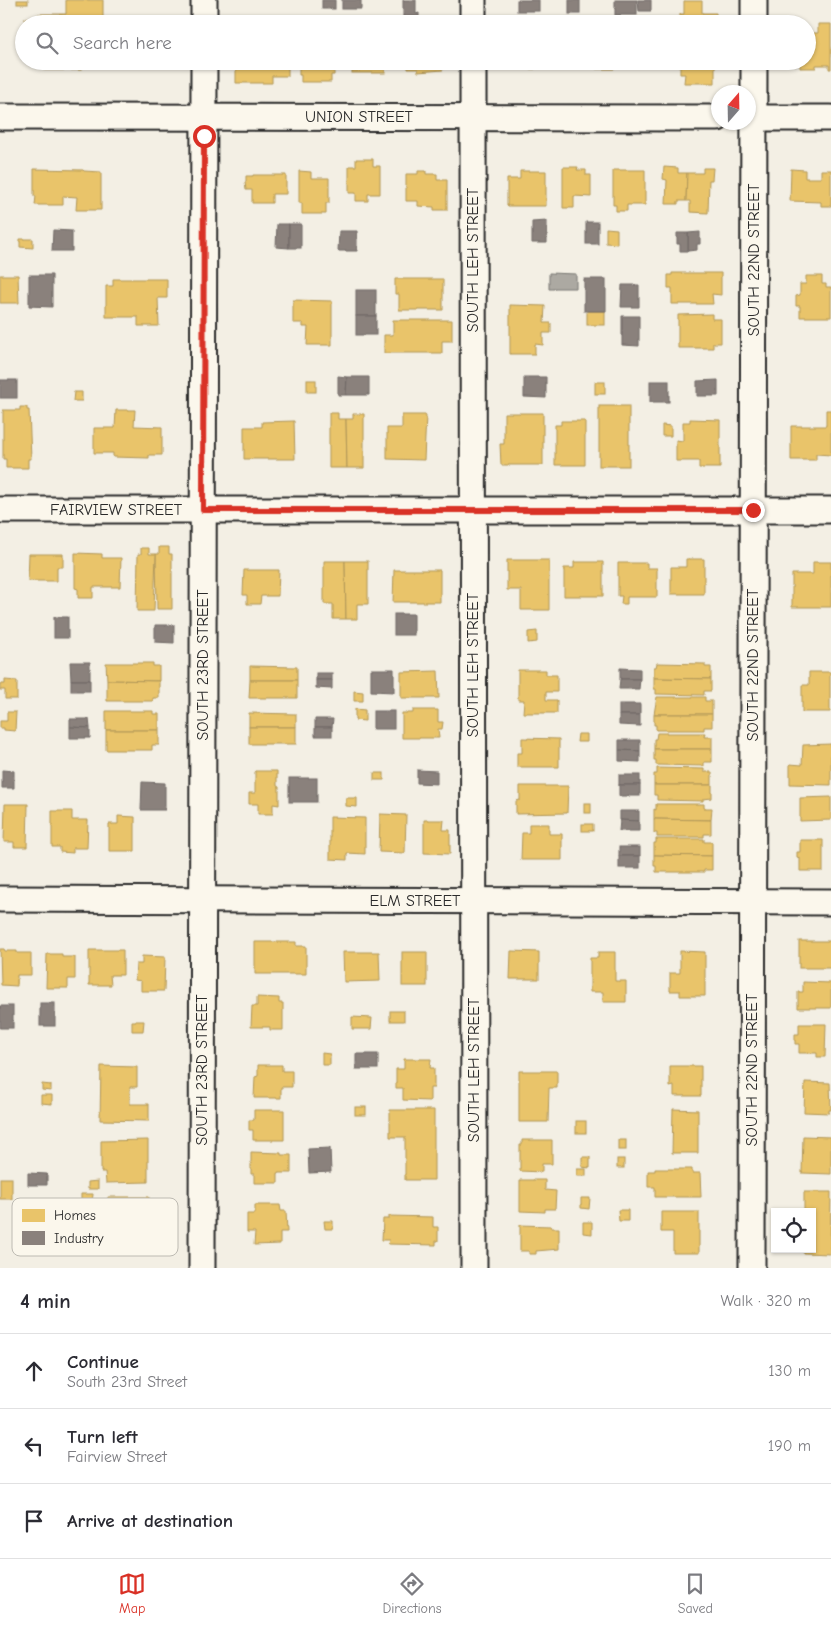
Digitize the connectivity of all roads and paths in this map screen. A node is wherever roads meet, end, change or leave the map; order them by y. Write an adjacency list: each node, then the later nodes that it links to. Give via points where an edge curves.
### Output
1 (204, 0): 4 (street)
2 (473, 0): 5 (street)
3 (754, 0): 6 (street)
4 (204, 15)
5 (473, 15)
6 (754, 15)
7 (204, 70): 12 (street, SOUTH 23RD STREET)
8 (473, 70): 13 (street, SOUTH LEH STREET)
9 (754, 70): 10 (street, SOUTH 22ND STREET)
10 (753, 85)
11 (0, 117): 12 (street, UNION STREET)
12 (204, 117): 13 (street, UNION STREET); 19 (street, SOUTH 23RD STREET)
13 (473, 118): 14 (street, UNION STREET); 20 (street, SOUTH LEH STREET)
14 (711, 118)
15 (756, 118): 16 (street)
16 (831, 118)
17 (751, 130): 21 (street, SOUTH 22ND STREET)
18 (0, 510): 19 (street, FAIRVIEW STREET)
19 (203, 510): 20 (street, FAIRVIEW STREET); 24 (street, SOUTH 23RD STREET)
20 (473, 510): 21 (street, FAIRVIEW STREET); 25 (street, SOUTH LEH STREET)
21 (753, 510): 22 (street, FAIRVIEW STREET); 26 (street, SOUTH 22ND STREET)
22 (831, 510)
23 (0, 899): 24 (street, ELM STREET)
24 (202, 900): 25 (street, ELM STREET); 28 (street, SOUTH 23RD STREET)
25 (474, 902): 26 (street, ELM STREET); 29 (street, SOUTH LEH STREET)
26 (752, 902): 27 (street, ELM STREET); 30 (street, SOUTH 22ND STREET)
27 (831, 902)
28 (202, 1268)
29 (474, 1268)
30 (752, 1268)

